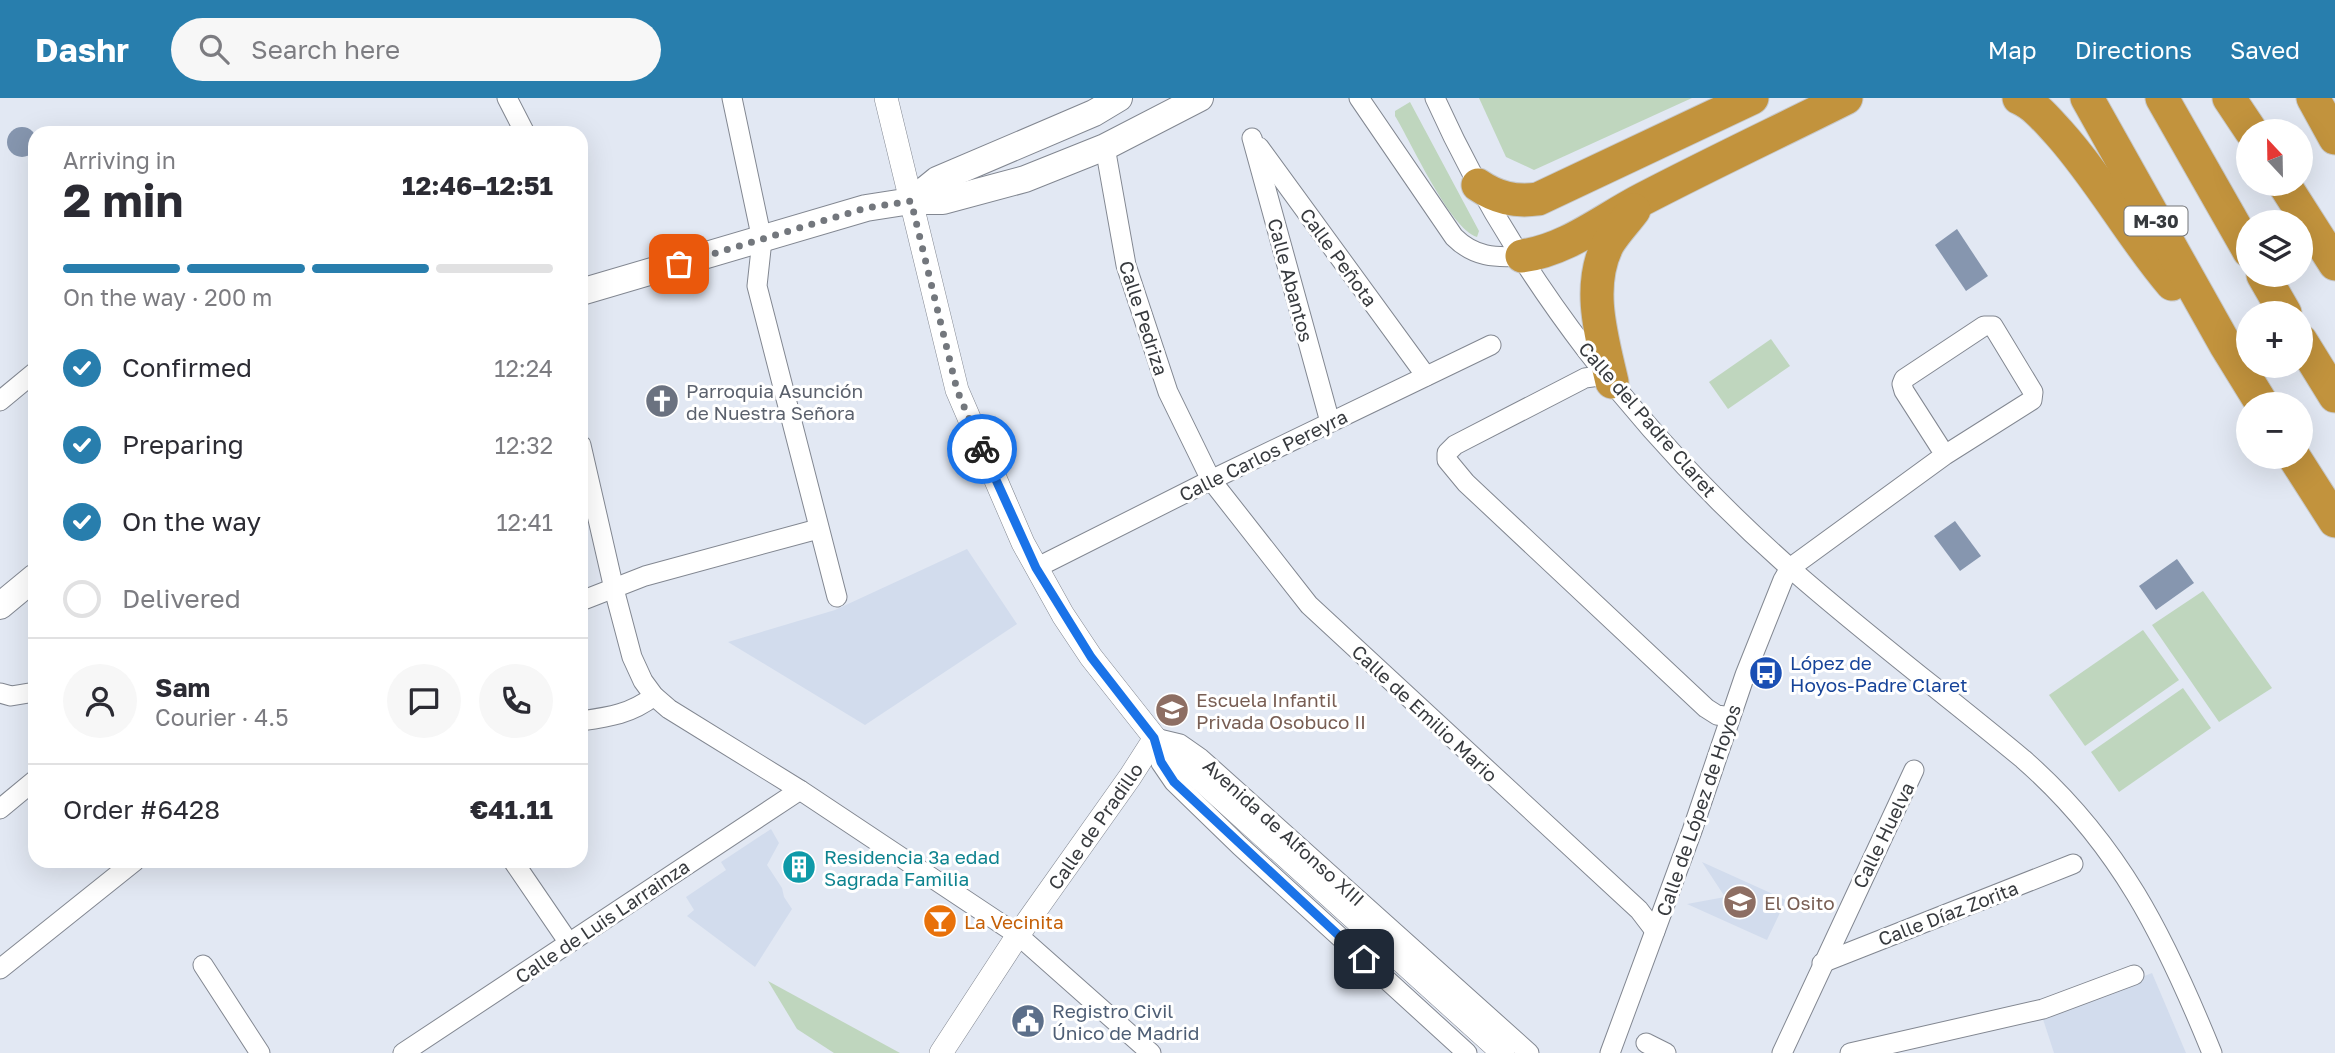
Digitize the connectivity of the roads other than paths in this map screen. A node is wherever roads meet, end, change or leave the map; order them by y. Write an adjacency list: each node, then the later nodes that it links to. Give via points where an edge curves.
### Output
1 (507, 98): 21 (street)
2 (732, 98): 31 (street)
3 (886, 98): 29 (street, Avenida de Alfonso XIII)
4 (1119, 98): 17 (main road)
5 (1200, 98): 24 (main road)
6 (1359, 98): 33 (street, via 1454,237 1485,256)
7 (1435, 98): 25 (street, Calle del Padre Claret)
8 (1752, 98): 25 (highway, via 1538,200 1506,199)
9 (1846, 98): 28 (highway)
10 (2019, 98): 36 (highway, via 2077,153 2157,266)
11 (2087, 98): 36 (highway, M-30)
12 (2162, 98): 30 (highway)
13 (2229, 98): 19 (highway)
14 (2253, 98): 20 (highway)
15 (2313, 98): 23 (highway)
16 (2330, 98): 18 (highway)
17 (1092, 106): 29 (main road, via 937,180)
18 (2335, 109)
19 (2242, 119)
20 (2265, 119)
21 (521, 126)
22 (1252, 138): 39 (street, Calle Peñota); 45 (street, Calle Abantos)
23 (2335, 138)
24 (1105, 147): 29 (main road, via 1025,180 943,201); 49 (street, Calle Pedriza, via 1126,265 1168,391)
25 (1478, 185): 33 (street, Calle del Padre Claret)
26 (2292, 196): 34 (highway)
27 (2308, 196): 32 (highway)
28 (1642, 199): 33 (highway, via 1561,245); 41 (highway, via 1610,241 1597,282)
29 (911, 201): 31 (main road, via 866,208); 52 (street, Avenida de Alfonso XIII, via 957,390)
30 (2236, 228)
31 (762, 240): 35 (main road); 51 (street, via 757,286)
32 (2335, 246)
33 (1522, 256): 41 (street, Calle del Padre Claret)
34 (2335, 264)
35 (588, 285)
36 (2225, 344): 42 (highway, M-30)
37 (1491, 345): 39 (street, Calle Carlos Pereyra)
38 (2313, 360): 43 (highway)
39 (1426, 376): 45 (street, Calle Carlos Pereyra)
40 (28, 378): 44 (street)
41 (1610, 380): 53 (street, Calle del Padre Claret, via 1687,467); 62 (street, via 1586,378 1558,391 1455,445 1447,460 1706,708)
42 (2255, 392)
43 (2335, 396)
44 (0, 401)
45 (1330, 422): 49 (street, Calle Carlos Pereyra)
46 (1945, 455): 46 (street, via 2034,396 1993,326 1984,326 1902,384); 53 (street)
47 (2302, 469): 50 (highway)
48 (588, 480): 55 (street)
49 (1211, 480): 52 (street, Calle Carlos Pereyra); 72 (street, Calle de Emilio Mario, via 1309,605 1639,910)
50 (2335, 522)
51 (818, 529): 55 (street, via 645,576); 56 (street)
52 (1036, 568): 64 (street, Avenida de Alfonso XIII, via 1091,657)
53 (1790, 568): 62 (street, Calle de López de Hoyos); 91 (street, Calle del Padre Claret, via 2024,759 2084,818 2147,909)
54 (28, 583): 58 (main road)
55 (614, 589): 57 (street); 61 (street, via 632,657)
56 (836, 597)
57 (588, 598)
58 (0, 606)
59 (0, 693): 60 (street)
60 (28, 693)
61 (654, 696): 63 (street, via 639,708); 67 (street)
62 (1730, 717): 72 (street, Calle de López de Hoyos)
63 (588, 720)
64 (1154, 738): 73 (street, Calle de Pradillo); 84 (street, Avenida de Alfonso XIII, via 1161,762 1174,782); 85 (street, Avenida de Alfonso XIII); 86 (street, Avenida de Alfonso XIII, via 1180,744 1200,758)
65 (1914, 770): 75 (street, Calle Huelva)
66 (28, 786): 68 (street)
67 (800, 790): 73 (street); 74 (street, Calle de Luis Larrainza)
68 (0, 809)
69 (2074, 864): 75 (street, Calle Díaz Zorita)
70 (126, 868): 77 (street)
71 (518, 868): 74 (street)
72 (1655, 931): 87 (street, Calle de López de Hoyos)
73 (1018, 935): 82 (street, Calle de Pradillo); 83 (street)
74 (569, 943): 81 (street, Calle de Luis Larrainza)
75 (1822, 962): 89 (street, Calle Huelva)
76 (203, 965): 80 (street)
77 (0, 970)
78 (2134, 975): 90 (street, via 2043,1009)
79 (1646, 1043): 88 (street)
80 (260, 1053)
81 (403, 1053)
82 (941, 1053)
83 (1152, 1053)
84 (1467, 1053)
85 (1503, 1053)
86 (1530, 1053)
87 (1609, 1053)
88 (1666, 1053)
89 (1782, 1053)
90 (1850, 1053)
91 (2212, 1053)

